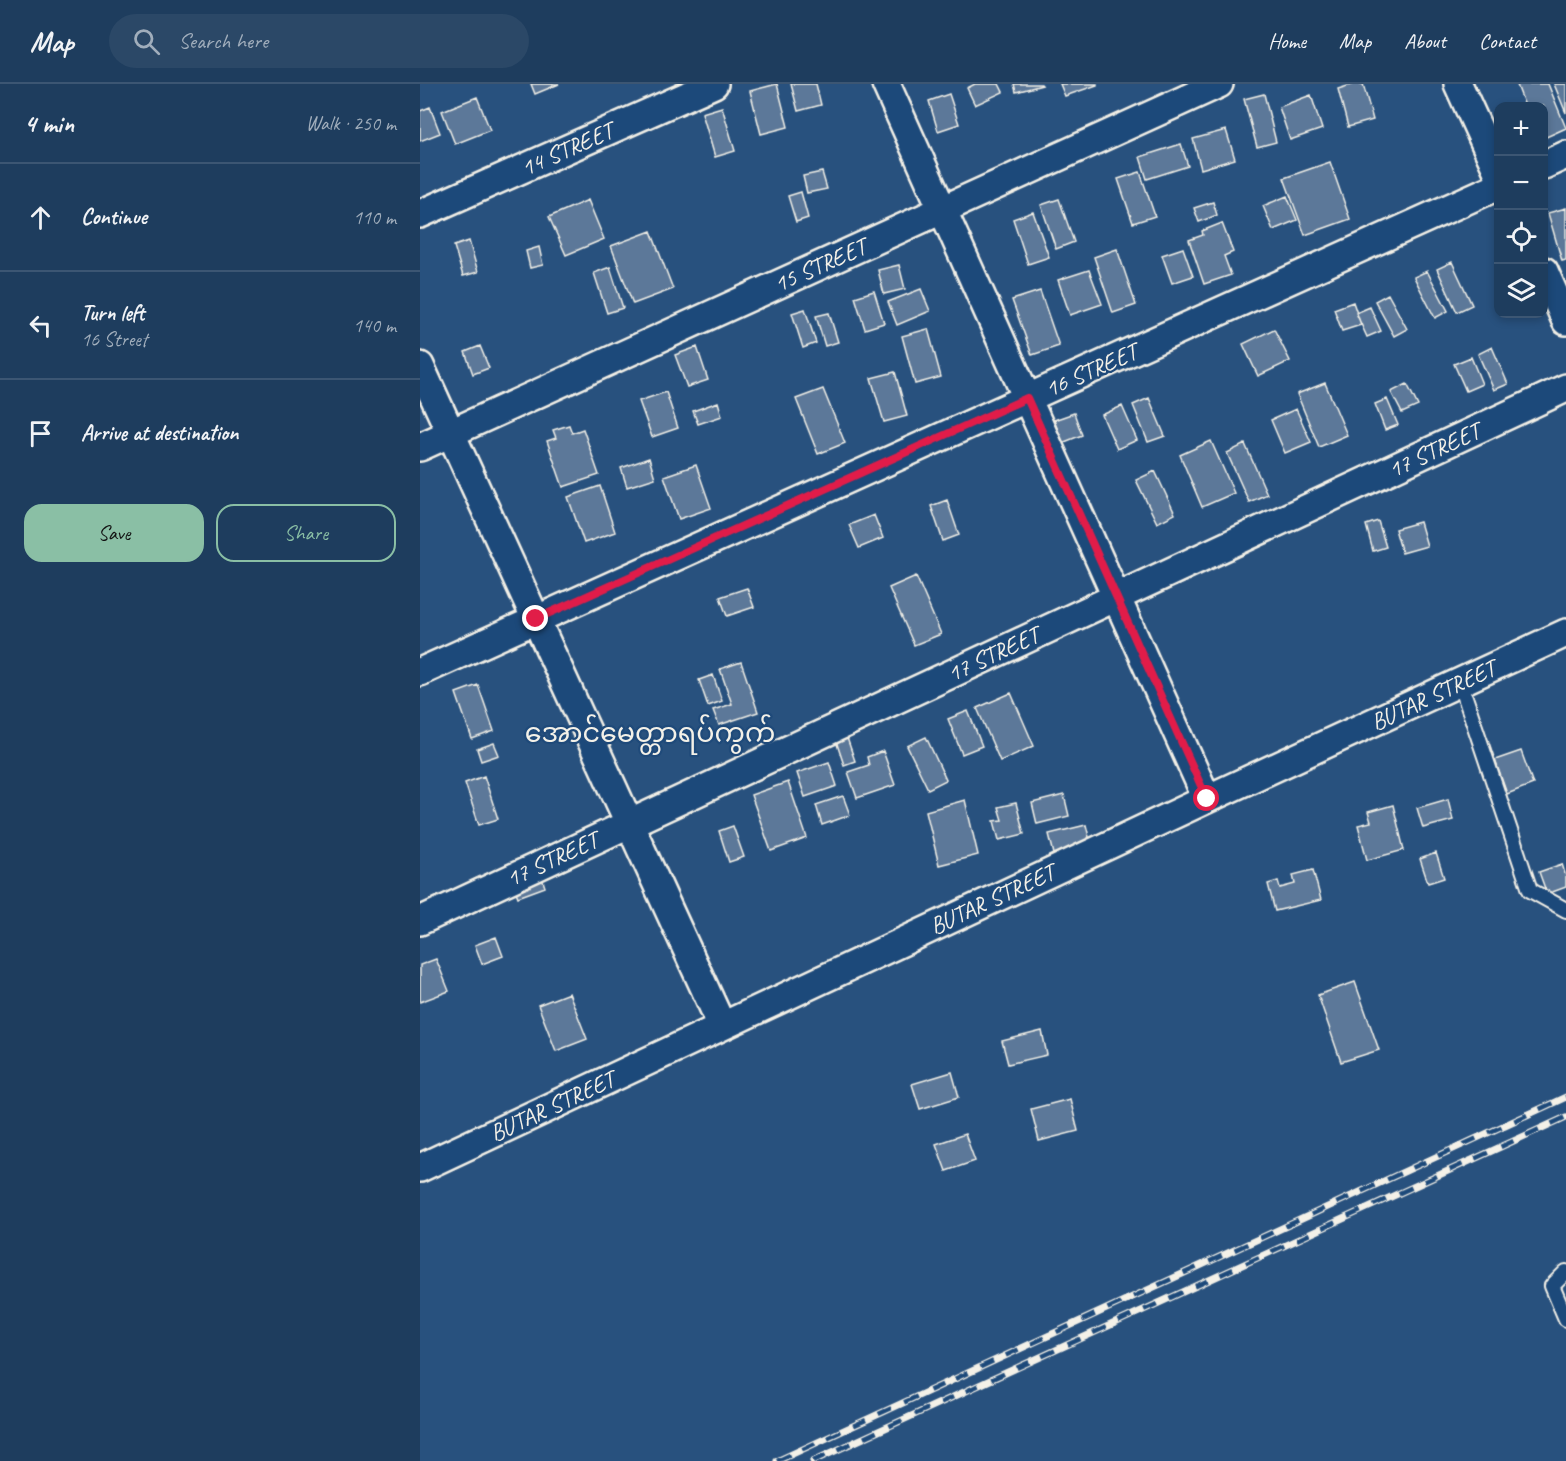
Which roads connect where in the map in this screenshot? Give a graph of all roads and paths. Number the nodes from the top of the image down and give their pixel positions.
1 (714, 84) edge
2 (886, 84) edge
3 (1219, 84) edge
4 (1458, 84) edge
5 (1566, 155) edge
6 (1494, 163) edge
7 (1548, 163) edge
8 (1494, 188) edge
9 (943, 210) junction
10 (420, 214) edge
11 (1548, 280) edge
12 (1566, 321) edge
13 (420, 366) edge
14 (1566, 388) edge
15 (1027, 398) junction
16 (451, 433) junction
17 (420, 447) edge
18 (1116, 597) junction
19 (536, 619) junction
20 (1566, 633) edge
21 (420, 672) edge
22 (1465, 697) dead end
23 (1207, 799) junction
24 (630, 824) junction
25 (1566, 910) edge
26 (420, 921) edge
27 (722, 1026) junction
28 (420, 1168) edge
29 (1566, 1272) edge
30 (1566, 1319) edge

1 - 10 street, 14 STREET
2 - 9 street
3 - 9 street, 15 STREET
4 - 6 street
5 - 7 street
8 - 15 street, 16 STREET
9 - 15 street
9 - 16 street, 15 STREET
11 - 12 street
13 - 16 street
14 - 18 street, 17 STREET
15 - 18 street
15 - 19 street, 16 STREET
16 - 17 street, 15 STREET
16 - 19 street
18 - 23 street
18 - 24 street, 17 STREET
19 - 21 street, 16 STREET
19 - 24 street
20 - 23 street, BUTAR STREET
22 - 25 lane
23 - 27 street, BUTAR STREET
24 - 26 street, 17 STREET
24 - 27 street
27 - 28 street, BUTAR STREET
29 - 30 lane

